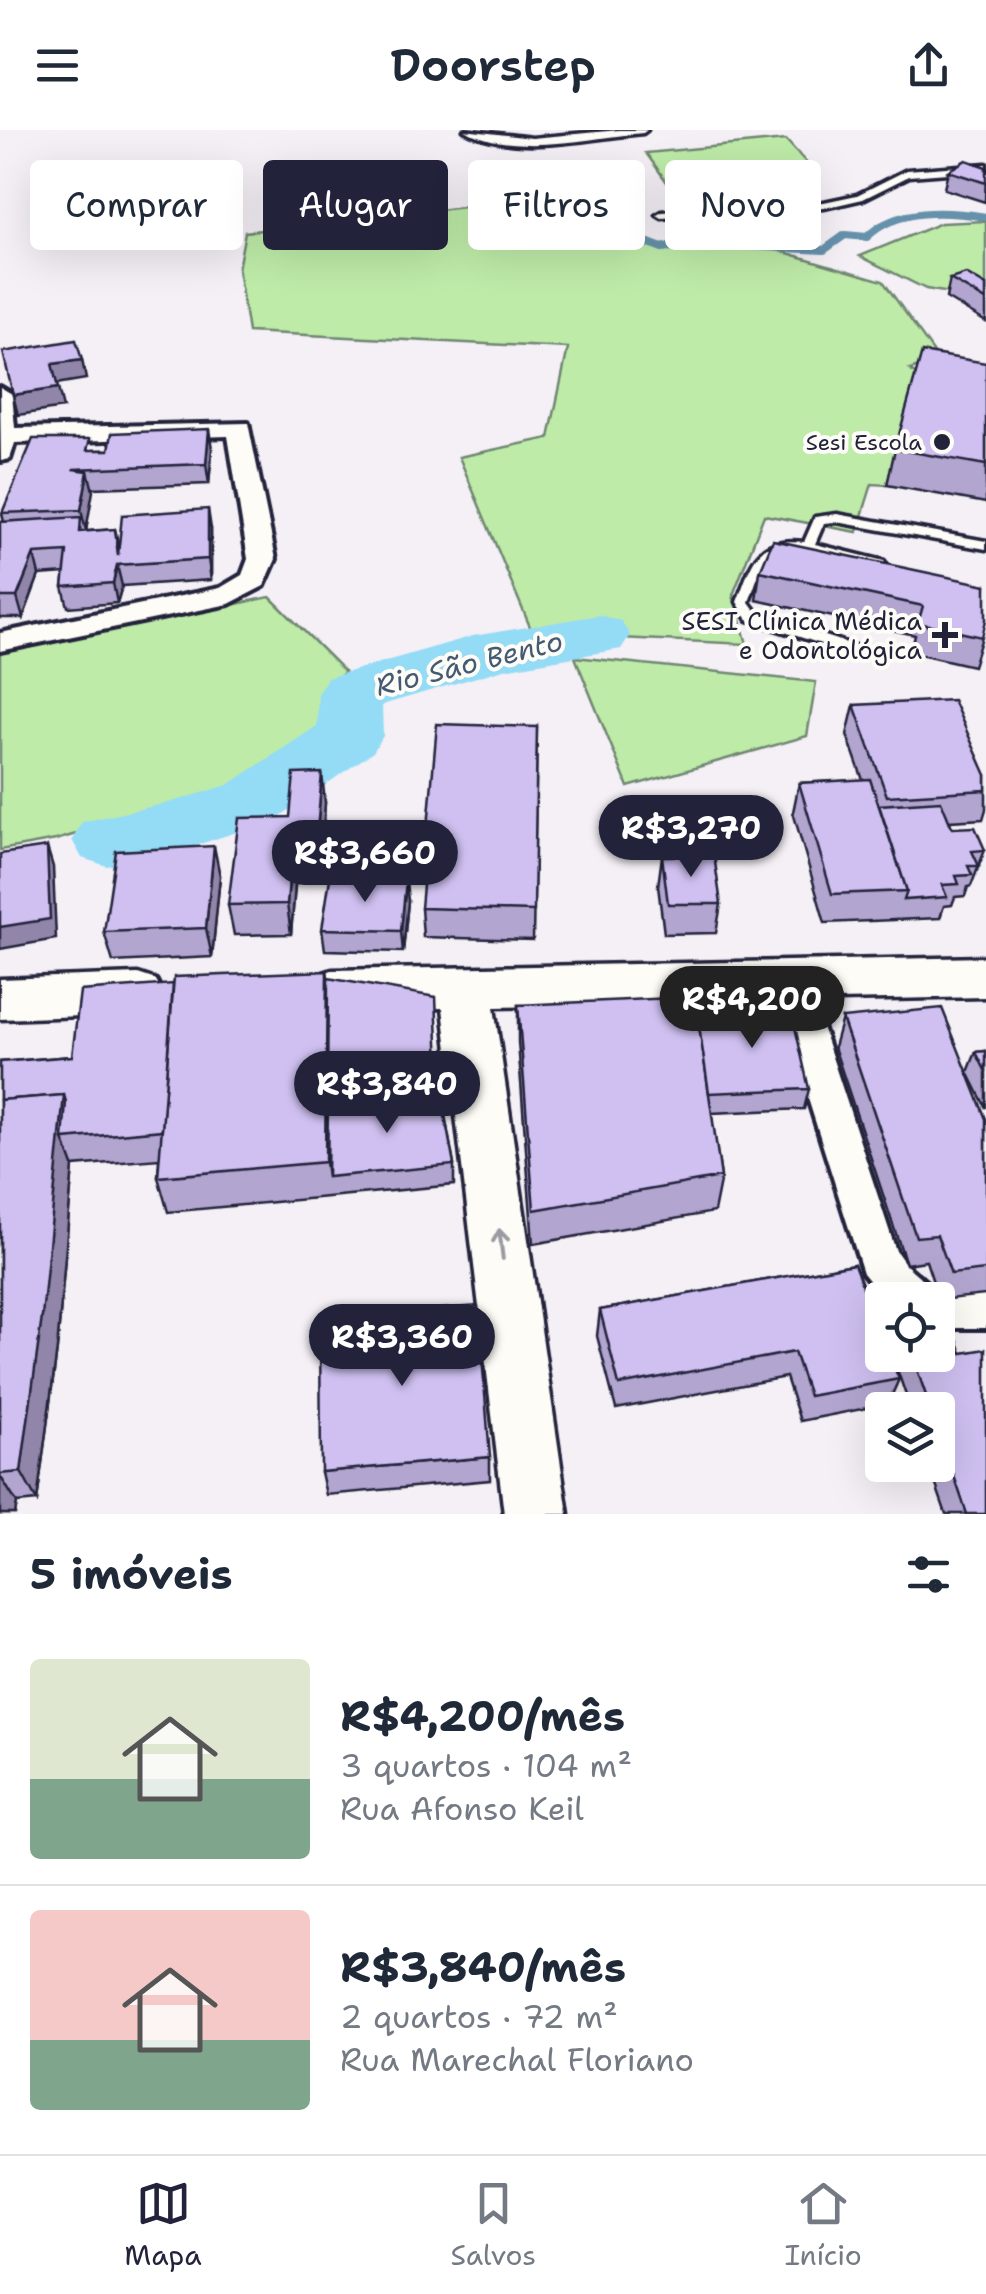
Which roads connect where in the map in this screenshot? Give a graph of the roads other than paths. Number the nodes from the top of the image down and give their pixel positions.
1 (468, 130) edge
2 (644, 130) edge
3 (986, 167) edge
4 (662, 215) dead end
5 (0, 394) edge
6 (2, 446) edge
7 (808, 546) junction
8 (986, 546) edge
9 (897, 568) edge
10 (0, 642) edge
11 (863, 653) dead end
12 (986, 977) edge
13 (788, 981) junction
14 (466, 988) junction
15 (288, 991) edge
16 (189, 993) edge
17 (0, 999) edge
18 (895, 1282) edge
19 (955, 1308) edge
20 (986, 1308) edge
21 (536, 1514) edge

1 - 2 lane
3 - 4 lane
5 - 6 street
6 - 10 street
7 - 8 lane
7 - 9 lane
7 - 11 lane
12 - 13 main road
13 - 14 main road
13 - 18 street
14 - 15 main road
21 -> 14 main road
16 - 17 main road
19 - 20 street

